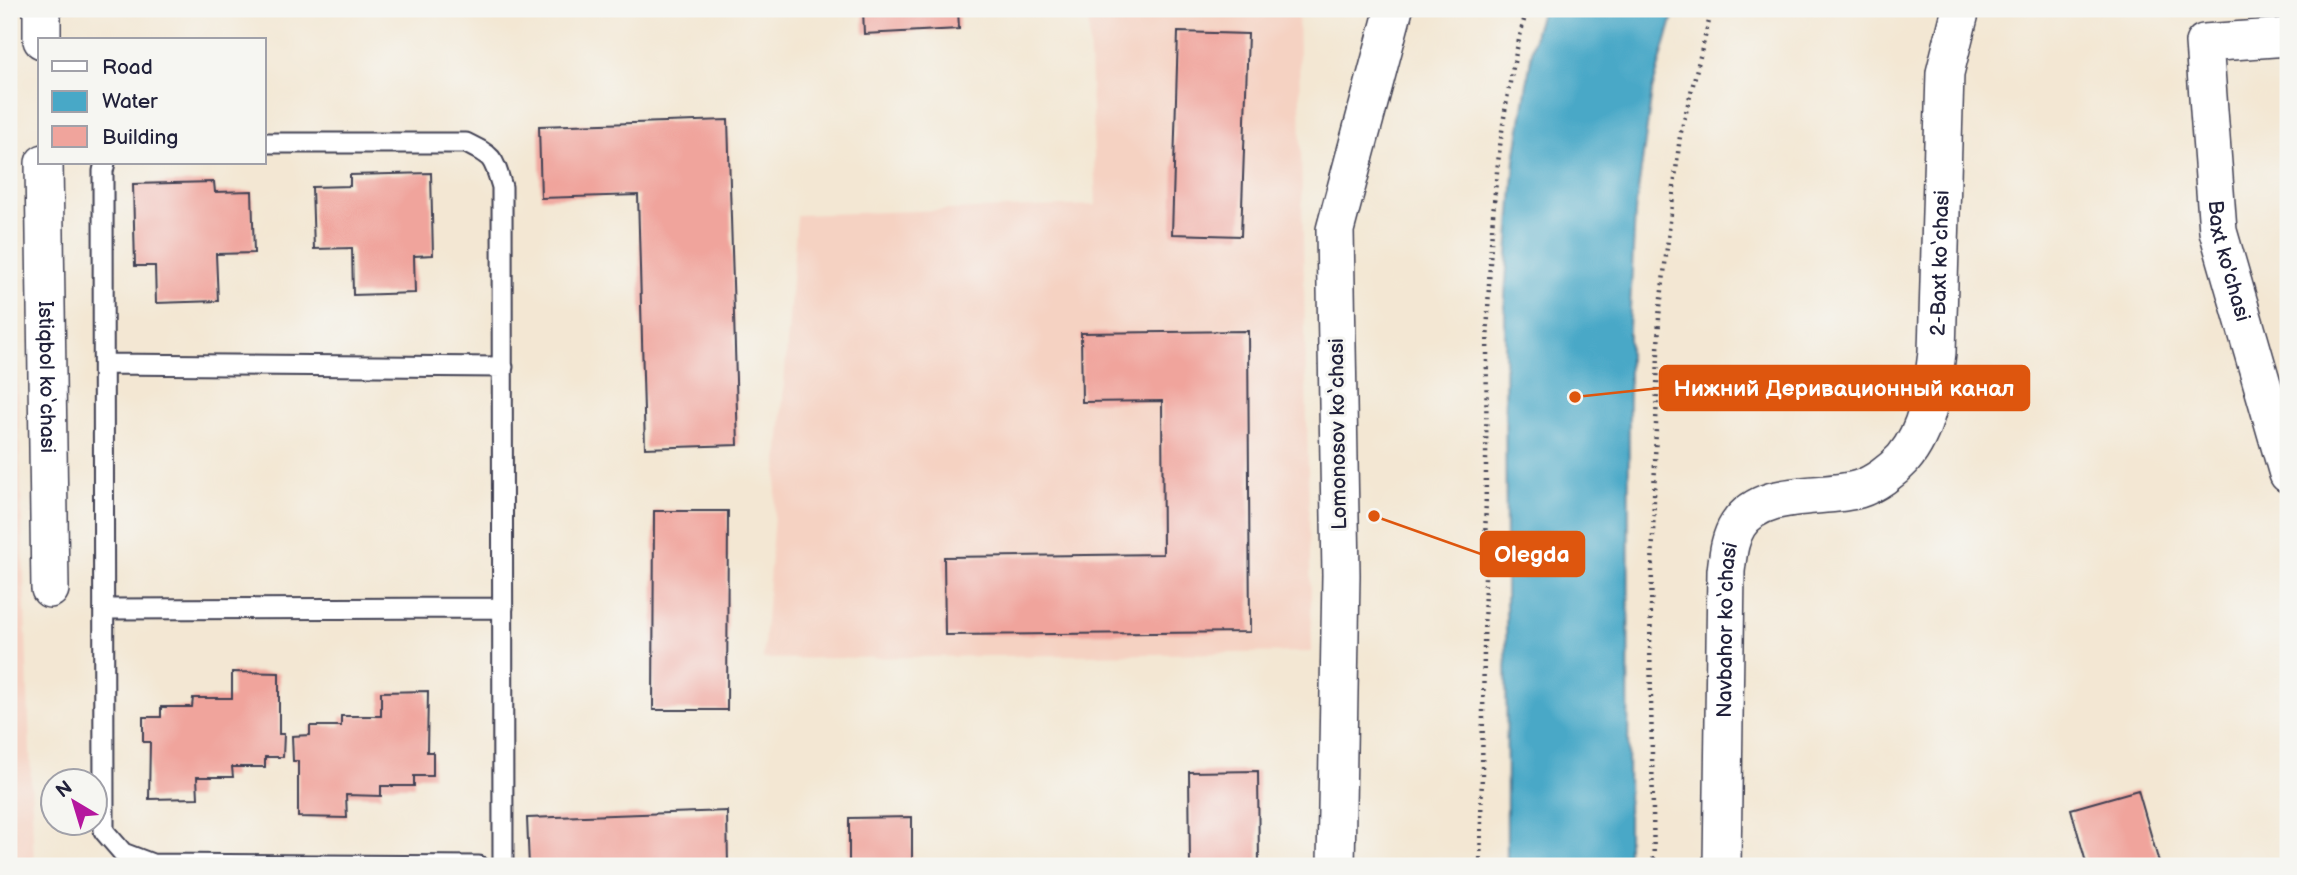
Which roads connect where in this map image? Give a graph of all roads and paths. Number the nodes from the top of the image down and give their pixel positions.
1 (42, 9) edge
2 (1394, 9) edge
3 (1527, 9) edge
4 (1712, 9) edge
5 (1961, 9) edge
6 (2288, 37) edge
7 (42, 38) edge
8 (266, 143) edge
9 (44, 164) edge
10 (105, 164) edge
11 (104, 365) junction
12 (503, 367) junction
13 (2288, 474) edge
14 (1860, 489) joint
15 (50, 589) dead end
16 (104, 608) junction
17 (503, 608) junction
18 (479, 866) edge
19 (503, 866) edge
20 (1336, 866) edge
21 (1480, 866) edge
22 (1654, 866) edge
23 (1722, 866) edge

1 - 7 street
2 - 20 street, Lomonosov ko‘chasi
3 - 21 path
4 - 22 path
5 - 14 street, 2-Baxt ko‘chasi
6 - 13 street, Baxt ko'chasi
8 - 12 lane
9 - 15 street, Istiqbol ko‘chasi
10 - 11 lane
11 - 12 lane
11 - 16 lane
12 - 17 lane
14 - 23 street, Navbahor ko‘chasi
16 - 17 lane
16 - 18 lane
17 - 19 lane

